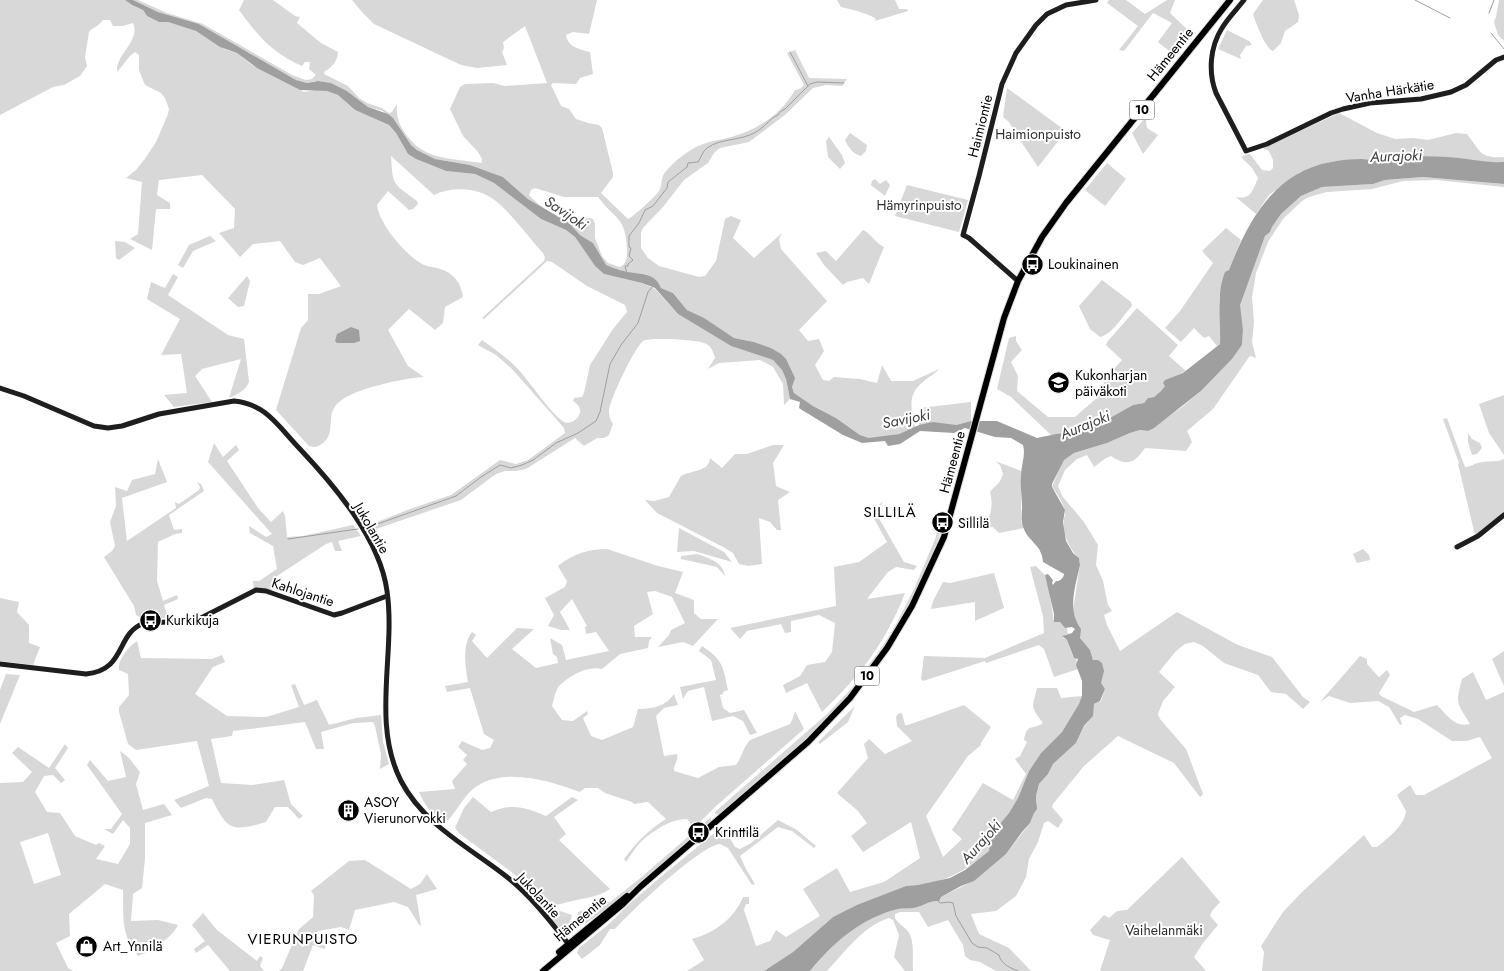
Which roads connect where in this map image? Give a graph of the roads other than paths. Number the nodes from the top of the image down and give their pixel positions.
1 (1096, 0) edge
2 (1230, 0) edge
3 (1244, 0) edge
4 (1504, 57) edge
5 (1018, 281) junction
6 (0, 388) edge
7 (1504, 516) edge
8 (1457, 547) dead end
9 (387, 596) junction
10 (0, 664) edge
11 (570, 946) junction
12 (537, 971) edge
13 (543, 971) edge

1 - 5 street, Haimiontie
2 - 5 highway, Hämeentie / 10
3 - 4 street, Vanha Härkätie
5 - 11 highway, Hämeentie / 10
6 - 9 street, Jukolantie
7 - 8 street
9 - 10 street, Kahlojantie
9 - 11 street, Jukolantie
11 - 12 highway, Hämeentie / 10
11 - 13 highway, Hämeentie / 10

